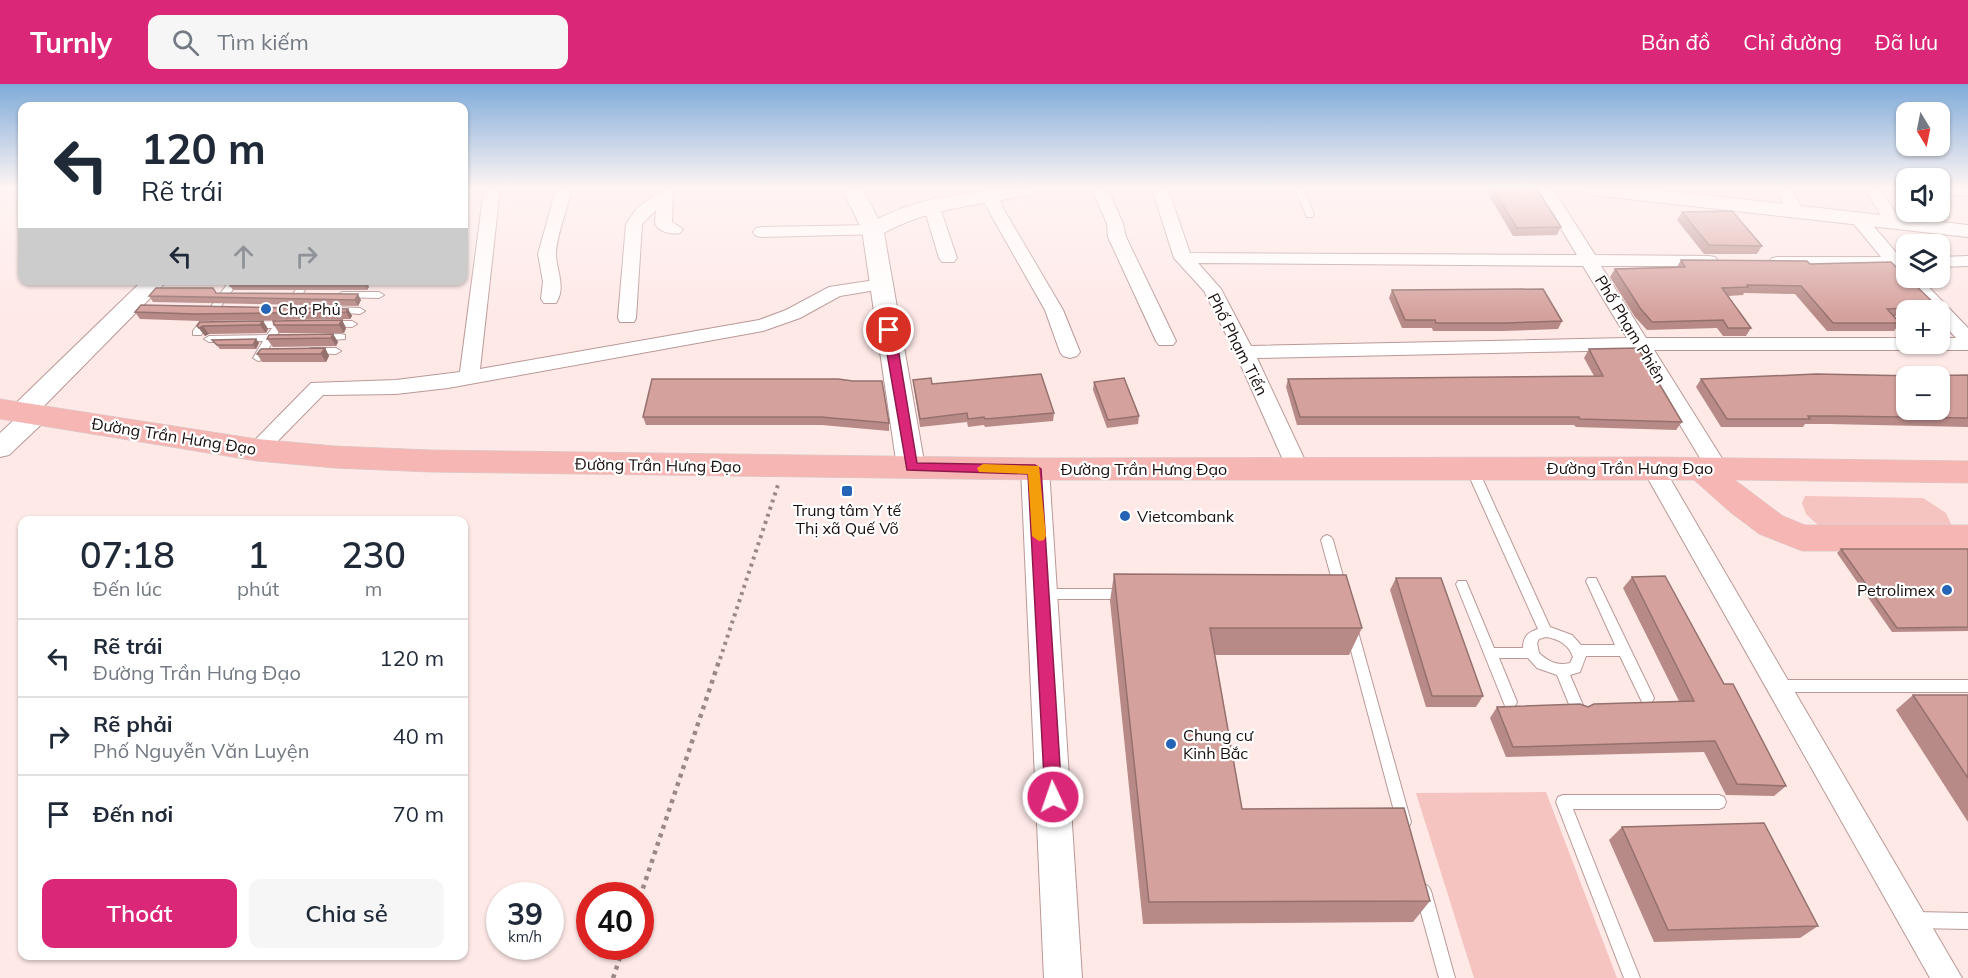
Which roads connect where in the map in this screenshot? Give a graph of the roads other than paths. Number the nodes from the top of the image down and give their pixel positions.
1 (873, 230) edge
2 (487, 231) edge
3 (553, 231) edge
4 (633, 231) edge
5 (833, 231) edge
6 (939, 231) edge
7 (1008, 231) edge
8 (1116, 231) edge
9 (1174, 231) edge
10 (1571, 231) edge
11 (1869, 231) edge
12 (762, 232) dead end
13 (948, 258) dead end
14 (1183, 258) junction
15 (1896, 260) edge
16 (1590, 261) junction
17 (1731, 261) edge
18 (1766, 261) edge
19 (1968, 261) edge
20 (1950, 262) edge
21 (1896, 269) edge
22 (882, 284) junction
23 (153, 285) edge
24 (303, 285) edge
25 (1921, 288) edge
26 (229, 292) edge
27 (291, 295) junction
28 (308, 295) edge
29 (332, 295) edge
30 (379, 295) dead end
31 (550, 299) dead end
32 (283, 310) junction
33 (300, 310) edge
34 (324, 310) edge
35 (360, 311) dead end
36 (627, 318) dead end
37 (279, 324) junction
38 (300, 324) edge
39 (321, 324) edge
40 (352, 324) dead end
41 (235, 325) edge
42 (204, 328) edge
43 (341, 337) edge
44 (270, 338) junction
45 (294, 338) edge
46 (306, 338) edge
47 (209, 339) edge
48 (1166, 341) dead end
49 (1968, 342) edge
50 (1640, 344) junction
51 (304, 351) edge
52 (336, 351) dead end
53 (1070, 352) dead end
54 (1245, 352) junction
55 (264, 354) edge
56 (469, 377) junction
57 (20, 412) edge
58 (0, 448) edge
59 (257, 450) junction
60 (911, 467) junction
61 (1471, 467) junction
62 (1653, 468) junction
63 (1709, 468) junction
64 (1035, 469) junction
65 (1298, 469) junction
66 (1968, 472) edge
67 (1968, 538) edge
68 (1327, 540) dead end
69 (1592, 581) dead end
70 (1462, 584) dead end
71 (1042, 594) junction
72 (1140, 594) edge
73 (1546, 632) junction
74 (1624, 650) junction
75 (1578, 651) junction
76 (1531, 652) junction
77 (1489, 653) junction
78 (1562, 671) junction
79 (1779, 686) junction
80 (1968, 686) edge
81 (1647, 698) dead end
82 (1510, 702) dead end
83 (1578, 710) edge
84 (1719, 802) dead end
85 (1407, 831) edge
86 (1419, 877) edge
87 (1914, 920) junction
88 (1968, 921) edge
89 (1063, 978) edge
90 (1447, 978) edge
91 (1632, 978) edge
92 (1947, 978) edge

1 - 22 street
2 - 56 street
3 - 31 street
4 - 36 street
5 - 12 street
6 - 13 street
7 - 53 street
8 - 48 street
9 - 14 street, Phố Phạm Tiến
10 - 16 street, Phố Phạm Phiên
11 - 15 street
14 - 16 street
14 - 54 street, Phố Phạm Tiến
16 - 17 street
16 - 50 street, Phố Phạm Phiên
18 - 21 street
19 - 20 street
22 - 56 street
22 - 60 street
23 - 57 street
24 - 27 lane
25 - 49 street
26 - 42 lane
27 - 28 lane
27 - 32 lane
29 - 30 lane
32 - 33 lane
32 - 37 lane
34 - 35 lane
37 - 38 lane
37 - 41 lane
37 - 44 lane
39 - 40 lane
43 - 46 lane
44 - 45 lane
44 - 47 lane
44 - 55 lane
49 - 50 street
50 - 54 street
50 - 63 street, Phố Phạm Phiên
51 - 52 lane
54 - 65 street, Phố Phạm Tiến
56 - 59 street
57 - 58 street
57 - 59 highway, Đường Trần Hưng Đạo
59 - 60 highway, Đường Trần Hưng Đạo
60 - 64 highway, Đường Trần Hưng Đạo
61 - 62 highway, Đường Trần Hưng Đạo
61 - 65 highway, Đường Trần Hưng Đạo
61 - 73 lane
62 - 63 highway, Đường Trần Hưng Đạo
62 - 79 street
63 - 66 highway, Đường Trần Hưng Đạo
63 - 67 highway
64 - 65 highway, Đường Trần Hưng Đạo
64 - 71 street
68 - 85 lane
69 - 74 lane
70 - 77 lane
71 - 72 lane
71 - 89 street
73 - 75 lane
73 - 76 lane
74 - 75 lane
74 - 81 lane
75 - 78 lane
76 - 77 lane
76 - 78 lane
77 - 82 lane
78 - 83 lane
79 - 80 lane
79 - 87 street
84 - 91 lane
86 - 90 lane
87 - 88 lane
87 - 92 street

